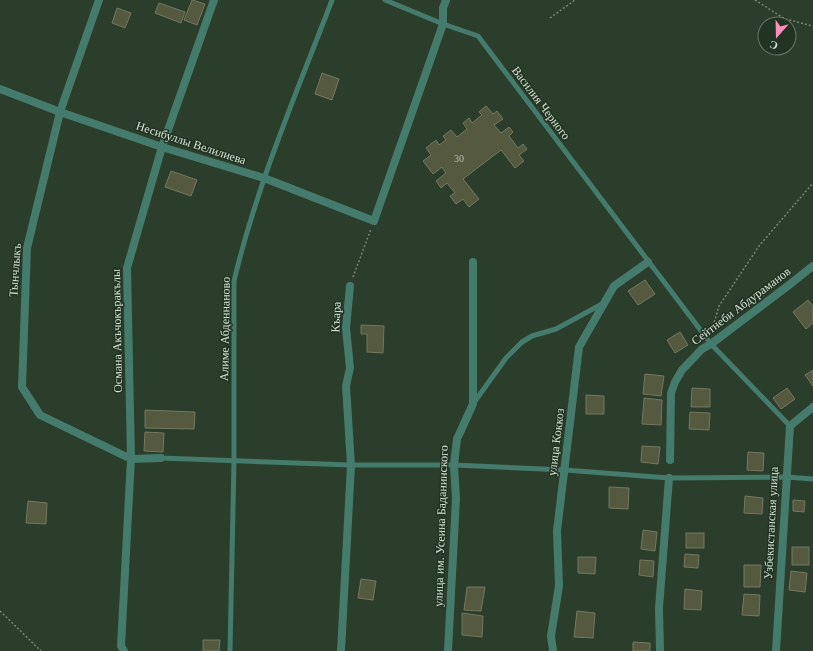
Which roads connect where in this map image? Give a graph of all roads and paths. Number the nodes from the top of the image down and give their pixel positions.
1 (99, 0) edge
2 (214, 0) edge
3 (332, 0) edge
4 (385, 0) edge
5 (446, 0) edge
6 (575, 0) edge
7 (755, 0) edge
8 (550, 18) dead end
9 (443, 24) junction
10 (813, 26) edge
11 (0, 89) edge
12 (60, 112) junction
13 (162, 147) junction
14 (264, 178) junction
15 (813, 183) edge
16 (374, 221) junction
17 (474, 262) dead end
18 (648, 262) junction
19 (813, 266) edge
20 (350, 286) joint
21 (605, 303) junction
22 (722, 335) junction
23 (711, 344) junction
24 (473, 404) junction
25 (813, 408) edge
26 (790, 426) junction
27 (131, 458) junction
28 (161, 458) joint
29 (670, 460) dead end
30 (234, 461) junction
31 (351, 465) junction
32 (454, 465) junction
33 (565, 470) junction
34 (786, 477) junction
35 (669, 478) junction
36 (813, 479) edge
37 (0, 610) edge
38 (41, 651) edge
39 (124, 651) edge
40 (230, 651) edge
41 (341, 651) edge
42 (448, 651) edge
43 (553, 651) edge
44 (660, 651) edge
45 (776, 651) edge

1 - 12 street, Тынчлыкъ
2 - 13 street, Османа Акъчокъракълы
3 - 14 lane, Алиме Абденнаново
4 - 9 lane, Василия Черного
5 - 9 street
6 - 8 path
7 - 10 path
9 - 16 street
9 - 18 lane, Василия Черного
11 - 12 street, Несибуллы Велилиева
12 - 13 street, Несибуллы Велилиева
12 - 27 street, Тынчлыкъ
13 - 14 street, Несибуллы Велилиева
13 - 27 street, Османа Акъчокъракълы
14 - 16 street, Несибуллы Велилиева
14 - 30 lane, Алиме Абденнаново
15 - 22 path
16 - 20 path, Къара
17 - 24 street, улица им. Усеина Баданинского
18 - 21 street, улица Коккоз
18 - 23 lane, Василия Черного
19 - 22 street, Сейтнеби Абдураманов
20 - 31 street, Къара
21 - 24 lane
21 - 33 street, улица Коккоз
22 - 23 street, Сейтнеби Абдураманов
23 - 26 lane, Василия Черного
23 - 29 street, Сейтнеби Абдураманов
24 - 32 street, улица им. Усеина Баданинского
25 - 26 street
26 - 34 street, Узбекистанская улица
27 - 28 street, Тынчлыкъ
27 - 39 street, Османа Акъчокъракълы
28 - 30 lane
30 - 31 lane
30 - 40 lane, Алиме Абденнаново
31 - 32 lane
31 - 41 street, Къара
32 - 33 lane
32 - 42 street, улица им. Усеина Баданинского
33 - 35 lane
33 - 43 street, улица Коккоз
34 - 35 lane
34 - 36 lane
34 - 45 street, Узбекистанская улица
35 - 44 street
37 - 38 path

